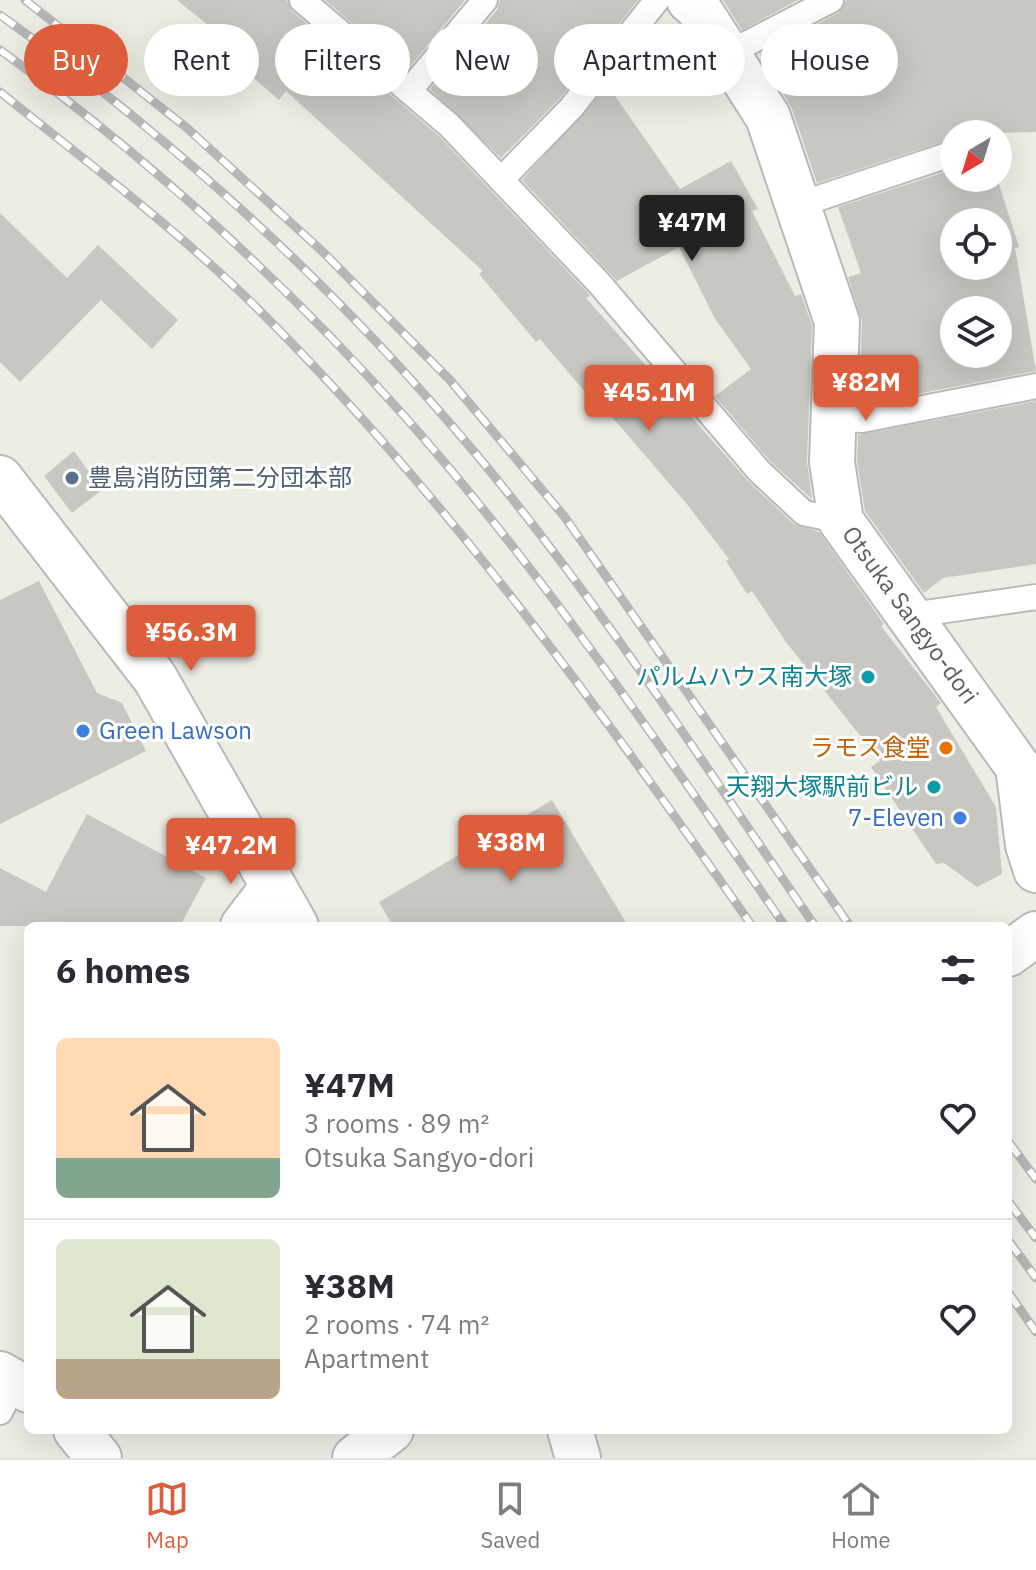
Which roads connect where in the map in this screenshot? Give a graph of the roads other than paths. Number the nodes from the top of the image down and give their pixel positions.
1 (302, 0) edge
2 (485, 0) edge
3 (657, 0) edge
4 (689, 0) edge
5 (831, 0) edge
6 (330, 24) edge
7 (709, 24) edge
8 (745, 45) edge
9 (745, 79) edge
10 (410, 90) edge
11 (410, 92) edge
12 (940, 158) edge
13 (501, 180) junction
14 (795, 206) junction
15 (1036, 386) edge
16 (832, 418) junction
17 (0, 478) edge
18 (841, 521) junction
19 (1036, 597) edge
20 (912, 615) junction
21 (1036, 870) edge
22 (273, 887) junction
23 (246, 922) edge
24 (294, 922) edge
25 (1036, 934) edge
26 (1012, 951) edge
27 (79, 1434) edge
28 (386, 1434) edge
29 (571, 1434) edge
30 (99, 1458) edge
31 (355, 1458) edge
32 (578, 1458) edge

1 - 6 lane
2 - 10 lane
3 - 13 lane
4 - 7 street, Otsuka Sangyo-dori
5 - 8 lane
9 - 14 street, Otsuka Sangyo-dori
11 - 13 lane
12 - 14 lane
13 - 18 lane
14 - 16 street, Otsuka Sangyo-dori
15 - 16 lane
16 - 18 street, Otsuka Sangyo-dori
17 - 22 street
18 - 20 street, Otsuka Sangyo-dori
19 - 20 lane
20 - 21 street, Otsuka Sangyo-dori
22 - 23 street
22 - 24 street
25 - 26 street
27 - 30 street
28 - 31 street
29 - 32 street

